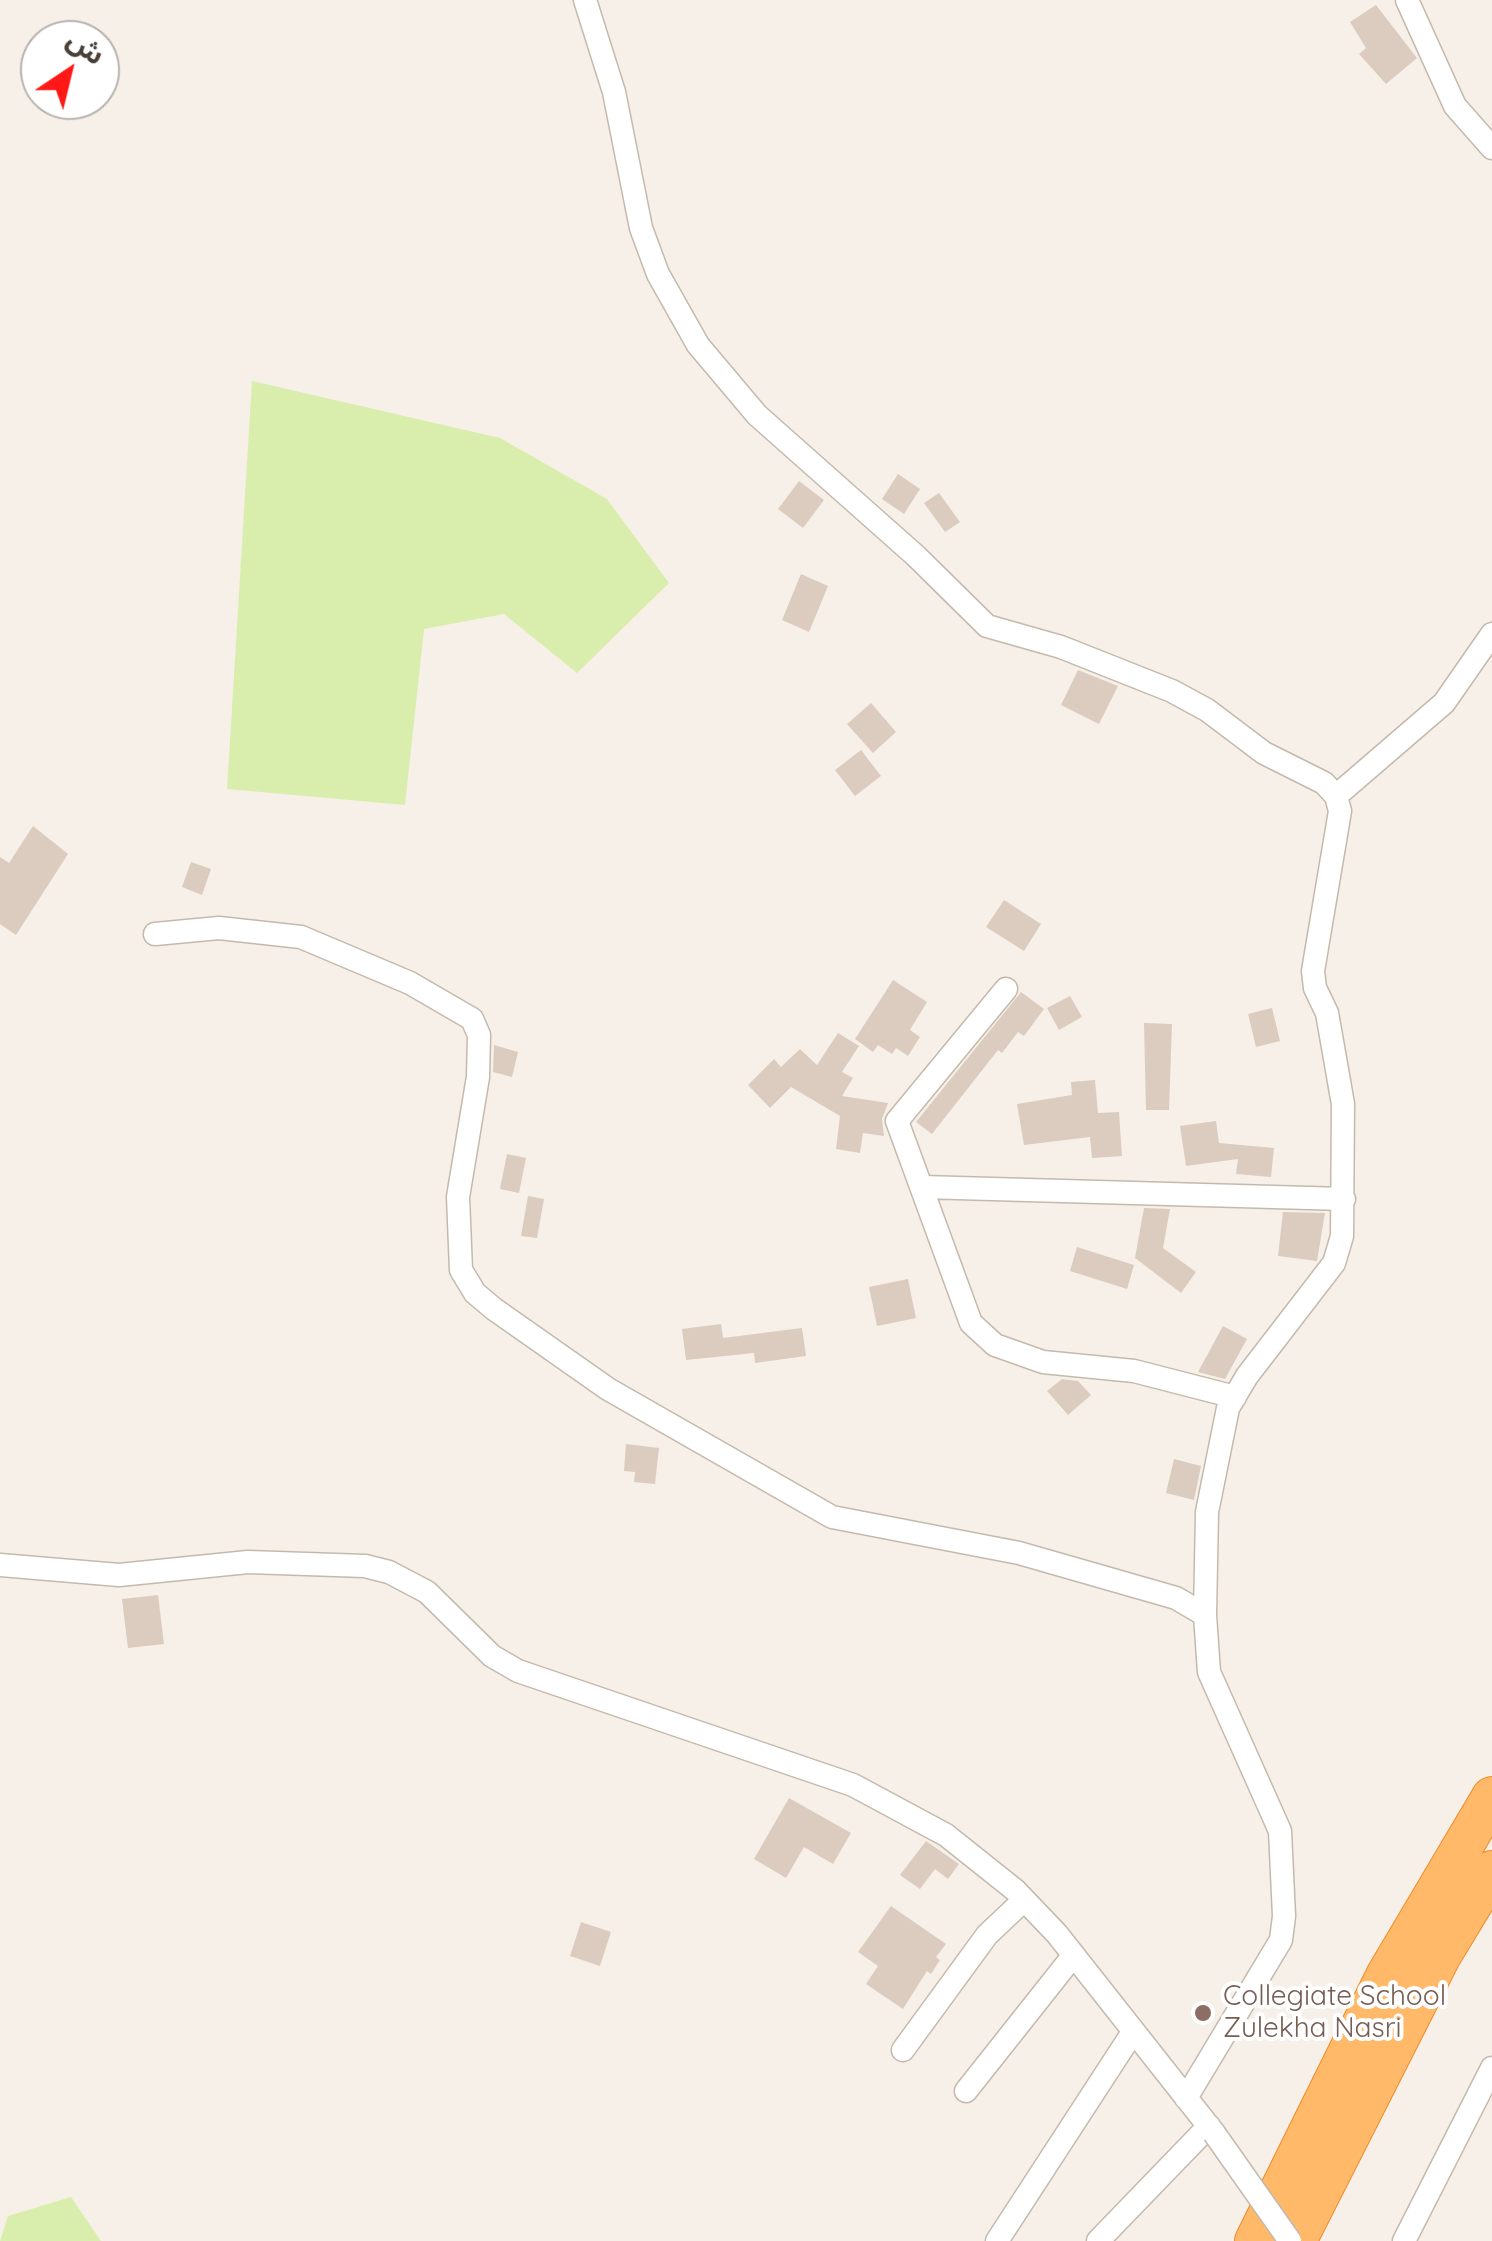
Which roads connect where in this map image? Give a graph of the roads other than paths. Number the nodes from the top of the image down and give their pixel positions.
1 (585, 0) edge
2 (1406, 0) edge
3 (1492, 148) edge
4 (1492, 634) edge
5 (1336, 796) junction
6 (155, 934) dead end
7 (1006, 989) dead end
8 (922, 1187) junction
9 (1344, 1198) junction
10 (1235, 1396) junction
11 (0, 1565) edge
12 (1204, 1615) junction
13 (1492, 1798) edge
14 (1492, 1871) edge
15 (1024, 1900) junction
16 (1073, 1956) junction
17 (1133, 2032) junction
18 (903, 2050) dead end
19 (1492, 2068) edge
20 (966, 2092) dead end
21 (1186, 2098) junction
22 (1211, 2130) junction
23 (997, 2241) edge
24 (1098, 2241) edge
25 (1255, 2241) edge
26 (1293, 2241) edge
27 (1404, 2241) edge

1 - 5 street
2 - 3 street
4 - 5 street
5 - 9 street
6 - 12 street
7 - 8 street
8 - 9 street
8 - 10 street
9 - 10 street
10 - 12 street
11 - 15 street
12 - 21 street
13 - 25 highway
14 - 26 highway
15 - 16 street
15 - 18 street
16 - 17 street
16 - 20 street
17 - 21 street
17 - 23 street
19 - 27 street
21 - 22 street
22 - 24 street
22 - 26 street, bridge

